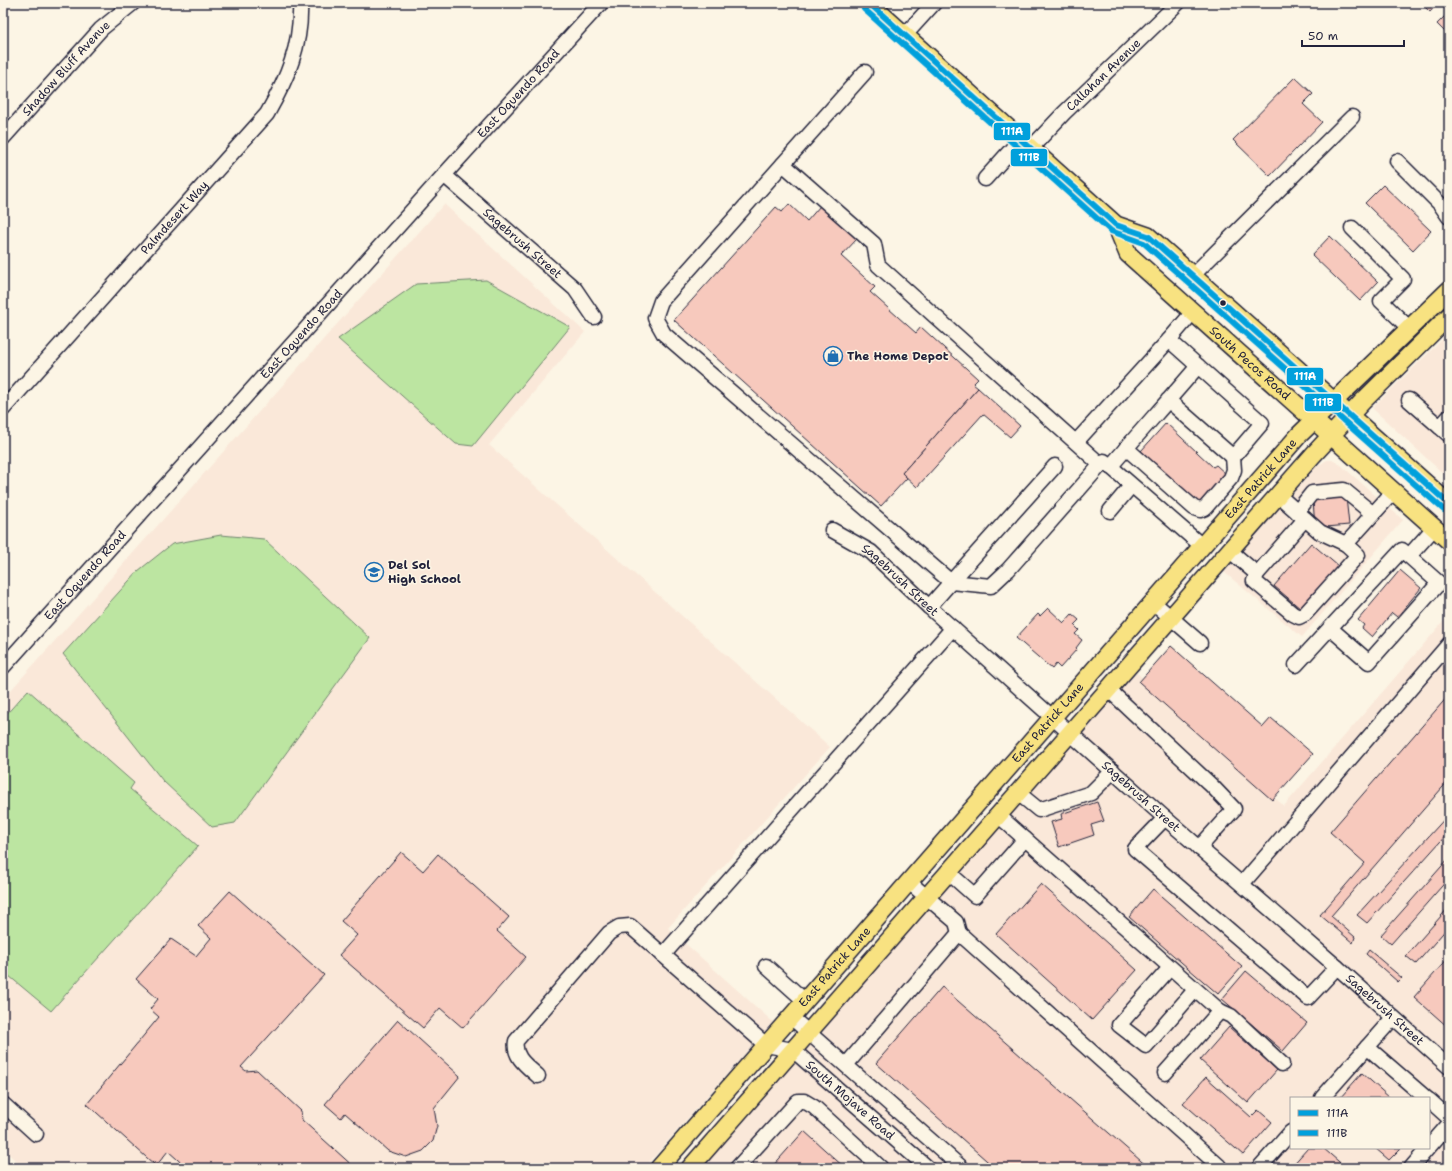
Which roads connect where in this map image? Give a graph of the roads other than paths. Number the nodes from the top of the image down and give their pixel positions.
1 (133, 3) edge
2 (300, 3) edge
3 (600, 3) edge
4 (869, 3) edge
5 (934, 3) edge
6 (1178, 3) edge
7 (905, 35) junction
8 (865, 72) dead end
9 (1352, 117) dead end
10 (3, 138) edge
11 (1026, 144) junction
12 (1397, 161) dead end
13 (783, 164) junction
14 (444, 175) junction
15 (985, 179) dead end
16 (1449, 217) edge
17 (1116, 225) junction
18 (1352, 228) dead end
19 (1192, 276) junction
20 (1449, 290) edge
21 (1193, 312) junction
22 (1449, 316) edge
23 (594, 317) dead end
24 (1410, 329) junction
25 (1169, 340) junction
26 (1198, 366) junction
27 (1168, 400) junction
28 (1409, 400) dead end
29 (1334, 401) junction
30 (3, 409) edge
31 (1349, 415) junction
32 (1314, 420) junction
33 (1446, 427) edge
34 (1330, 435) junction
35 (1076, 442) junction
36 (1126, 448) junction
37 (1233, 457) junction
38 (1055, 466) dead end
39 (1105, 466) junction
40 (1132, 486) junction
41 (1393, 492) junction
42 (1278, 495) junction
43 (1449, 504) edge
44 (1110, 511) dead end
45 (1373, 514) junction
46 (1301, 515) junction
47 (1434, 528) junction
48 (832, 530) dead end
49 (1449, 541) edge
50 (1346, 544) junction
51 (1202, 546) junction
52 (1229, 550) junction
53 (1409, 556) junction
54 (1257, 574) junction
55 (951, 582) junction
56 (1153, 602) junction
57 (929, 607) junction
58 (1170, 618) junction
59 (953, 628) junction
60 (1330, 628) junction
61 (1200, 643) dead end
62 (1449, 644) edge
63 (1296, 665) dead end
64 (3, 667) edge
65 (1108, 688) junction
66 (1053, 717) junction
67 (1070, 732) junction
68 (1113, 771) junction
69 (1017, 792) junction
70 (998, 815) junction
71 (1165, 818) junction
72 (1025, 839) junction
73 (1199, 848) junction
74 (948, 872) junction
75 (909, 882) junction
76 (1242, 884) junction
77 (926, 897) junction
78 (959, 934) junction
79 (663, 955) junction
80 (766, 966) dead end
81 (1337, 967) junction
82 (1170, 968) junction
83 (1195, 990) junction
84 (805, 1001) junction
85 (1220, 1011) junction
86 (792, 1017) junction
87 (1393, 1018) junction
88 (809, 1032) junction
89 (766, 1045) junction
90 (1367, 1047) junction
91 (793, 1050) junction
92 (1282, 1064) dead end
93 (846, 1065) junction
94 (1449, 1067) edge
95 (1165, 1073) dead end
96 (538, 1076) dead end
97 (1323, 1097) edge
98 (1425, 1097) edge
99 (1430, 1101) edge
100 (3, 1104) edge
101 (1449, 1118) edge
102 (1449, 1124) edge
103 (1290, 1133) edge
104 (36, 1134) dead end
105 (1430, 1145) edge
106 (1426, 1149) edge
107 (920, 1165) edge
108 (694, 1167) edge
109 (659, 1168) edge
110 (737, 1168) edge
111 (881, 1168) edge
112 (962, 1168) edge
113 (1217, 1168) edge
114 (1259, 1168) edge
115 (1411, 1168) edge

1 - 10 street, Shadow Bluff Avenue
2 - 30 street, Palmdesert Way
3 - 14 street, East Oquendo Road
4 - 7 main road, South Pecos Road
5 - 7 street
6 - 11 street, Callahan Avenue
7 - 11 main road, South Pecos Road
8 - 13 street
9 - 19 street
11 - 15 street, Callahan Avenue
11 - 17 main road, South Pecos Road
12 - 16 street
13 - 35 street
13 - 55 street
14 - 23 street, Sagebrush Street
14 - 64 street, East Oquendo Road
17 - 19 main road, South Pecos Road
17 - 21 main road, South Pecos Road
18 - 24 street
19 - 29 main road, South Pecos Road
20 - 24 main road, East Patrick Lane
21 - 25 street
21 - 32 main road, South Pecos Road
22 - 31 main road, East Patrick Lane
24 - 29 main road, East Patrick Lane
25 - 26 street
25 - 35 street
26 - 27 street
26 - 37 street
27 - 36 street
27 - 37 street
28 - 33 street
29 - 31 main road, South Pecos Road
29 - 32 main road, East Patrick Lane
31 - 34 main road, East Patrick Lane
31 - 43 main road, South Pecos Road
32 - 34 main road, South Pecos Road
32 - 51 main road, East Patrick Lane
34 - 41 main road, South Pecos Road
34 - 42 main road, East Patrick Lane
35 - 39 street
36 - 37 street
36 - 39 street
38 - 55 street
39 - 40 street
39 - 55 street
40 - 44 street
40 - 51 street
41 - 45 street
41 - 47 main road, South Pecos Road
42 - 46 street
42 - 52 main road, East Patrick Lane
45 - 46 street
45 - 50 street
46 - 50 street
46 - 54 street
47 - 49 main road, South Pecos Road
47 - 53 street
48 - 57 street, Sagebrush Street
50 - 54 street
51 - 56 main road, East Patrick Lane
52 - 54 street
52 - 58 main road, East Patrick Lane
53 - 60 street
53 - 60 street
55 - 57 street
56 - 58 street
56 - 66 main road, East Patrick Lane
57 - 59 street, Sagebrush Street
58 - 61 street
58 - 65 main road, East Patrick Lane
59 - 66 street, Sagebrush Street
59 - 79 street
60 - 63 street
62 - 76 street
65 - 67 main road, East Patrick Lane
65 - 73 street
66 - 67 street, Sagebrush Street
66 - 75 main road, East Patrick Lane
67 - 68 street, Sagebrush Street
67 - 69 main road, East Patrick Lane
68 - 69 street
68 - 71 street, Sagebrush Street
69 - 70 main road, East Patrick Lane
70 - 72 street
70 - 74 main road, East Patrick Lane
71 - 73 street, Sagebrush Street
71 - 81 street
72 - 74 street
72 - 82 street
73 - 76 street, Sagebrush Street
74 - 77 main road, East Patrick Lane
75 - 77 street
75 - 84 main road, East Patrick Lane
76 - 81 street, Sagebrush Street
77 - 78 street
77 - 88 main road, East Patrick Lane
78 - 93 street
78 - 113 street
79 - 89 street
79 - 96 street
80 - 84 street
81 - 87 street, Sagebrush Street
82 - 83 street
82 - 83 street
83 - 85 street
84 - 86 main road, East Patrick Lane
85 - 92 street
85 - 95 street
86 - 88 street
86 - 89 main road, East Patrick Lane
87 - 90 street
87 - 94 street, Sagebrush Street
88 - 91 main road, East Patrick Lane
88 - 93 street
89 - 91 street
89 - 109 main road, East Patrick Lane
90 - 97 street
90 - 98 street
91 - 107 street, South Mojave Road
91 - 108 main road, East Patrick Lane
93 - 112 street
99 - 101 street
100 - 104 street
102 - 105 street
103 - 114 street
106 - 115 street
110 - 111 street

